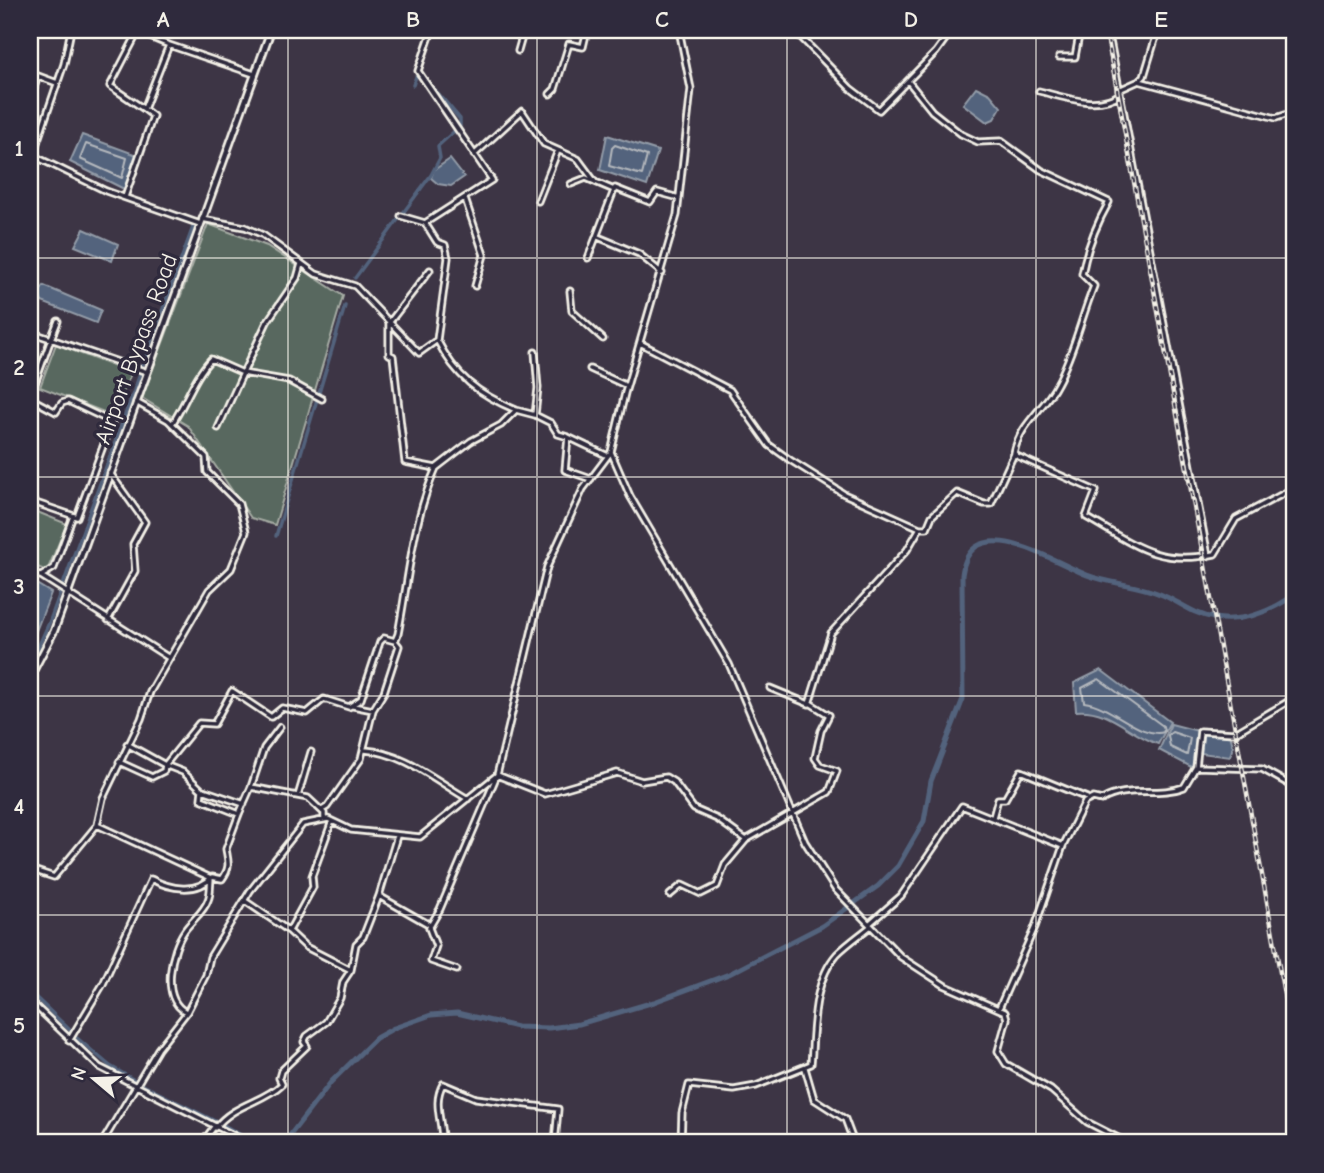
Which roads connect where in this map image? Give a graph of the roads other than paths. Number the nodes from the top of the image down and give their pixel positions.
1 (71, 30) edge
2 (271, 30) edge
3 (432, 30) edge
4 (524, 30) edge
5 (587, 30) edge
6 (679, 30) edge
7 (794, 30) edge
8 (951, 30) edge
9 (1080, 30) edge
10 (1108, 30) edge
11 (1158, 30) edge
12 (136, 31) edge
13 (169, 45) junction
14 (517, 51) dead end
15 (1059, 57) dead end
16 (30, 73) edge
17 (254, 74) junction
18 (38, 76) junction
19 (908, 81) junction
20 (1139, 81) junction
21 (57, 83) junction
22 (1039, 91) dead end
23 (1119, 92) junction
24 (550, 94) dead end
25 (30, 99) edge
26 (144, 109) junction
27 (1294, 112) edge
28 (557, 153) junction
29 (32, 155) junction
30 (474, 155) junction
31 (30, 163) edge
32 (595, 182) junction
33 (571, 184) dead end
34 (614, 190) junction
35 (125, 197) junction
36 (465, 198) junction
37 (679, 198) junction
38 (538, 201) dead end
39 (401, 216) dead end
40 (201, 221) junction
41 (425, 223) junction
42 (598, 237) junction
43 (588, 258) dead end
44 (302, 264) junction
45 (430, 270) dead end
46 (662, 273) junction
47 (475, 286) dead end
48 (570, 291) dead end
49 (58, 321) dead end
50 (389, 323) junction
51 (30, 332) edge
52 (51, 339) junction
53 (603, 339) dead end
54 (437, 340) junction
55 (640, 344) junction
56 (535, 352) dead end
57 (590, 369) dead end
58 (147, 372) junction
59 (243, 373) junction
60 (627, 386) junction
61 (30, 398) edge
62 (321, 399) dead end
63 (136, 402) junction
64 (516, 410) junction
65 (536, 415) junction
66 (172, 424) junction
67 (218, 428) dead end
68 (568, 437) junction
69 (1014, 453) junction
70 (610, 454) junction
71 (436, 468) junction
72 (110, 473) junction
73 (590, 479) junction
74 (1294, 488) edge
75 (30, 502) edge
76 (73, 516) junction
77 (920, 527) junction
78 (1208, 555) junction
79 (30, 575) edge
80 (41, 576) junction
81 (67, 594) junction
82 (108, 620) junction
83 (396, 641) junction
84 (169, 659) junction
85 (30, 677) edge
86 (770, 688) dead end
87 (1294, 698) edge
88 (810, 703) junction
89 (351, 706) junction
90 (373, 710) junction
91 (280, 727) dead end
92 (127, 744) junction
93 (365, 750) junction
94 (311, 752) dead end
95 (119, 762) junction
96 (165, 765) junction
97 (1196, 767) junction
98 (497, 775) junction
99 (251, 787) junction
100 (1294, 787) edge
101 (202, 790) junction
102 (298, 796) junction
103 (468, 799) junction
104 (1088, 799) junction
105 (244, 804) junction
106 (322, 810) junction
107 (792, 811) junction
108 (239, 814) junction
109 (993, 817) junction
110 (324, 820) junction
111 (332, 821) junction
112 (97, 825) junction
113 (397, 836) junction
114 (746, 840) junction
115 (1063, 846) junction
116 (30, 869) edge
117 (211, 878) junction
118 (670, 895) dead end
119 (379, 896) junction
120 (244, 900) junction
121 (430, 925) junction
122 (870, 925) junction
123 (289, 931) junction
124 (351, 970) junction
125 (457, 970) dead end
126 (30, 1000) edge
127 (999, 1008) junction
128 (187, 1012) junction
129 (69, 1041) junction
130 (805, 1067) junction
131 (136, 1087) junction
132 (214, 1128) junction
133 (243, 1140) dead end
134 (102, 1143) edge
135 (202, 1143) edge
136 (442, 1143) edge
137 (555, 1143) edge
138 (681, 1143) edge
139 (854, 1143) edge
140 (1128, 1143) edge

1 - 21 street
2 - 17 street, Airport Bypass Road
3 - 30 street
4 - 14 street
5 - 24 street
6 - 37 street
7 - 19 street
8 - 19 street
9 - 15 street
10 - 23 street
11 - 20 street
12 - 13 street
12 - 26 street
13 - 17 street
13 - 26 street
16 - 18 street
17 - 40 street, Airport Bypass Road
18 - 21 street
18 - 25 street
19 - 69 street
20 - 23 street
20 - 27 street
21 - 29 street
22 - 23 street
23 - 78 street
26 - 35 street
28 - 30 street
28 - 32 street
28 - 38 street
29 - 31 street
29 - 35 street
30 - 36 street
32 - 33 street
32 - 34 street
34 - 37 street
34 - 42 street
35 - 40 street
36 - 41 street
36 - 47 street
37 - 46 street
39 - 41 street
40 - 44 street
40 - 58 street, Airport Bypass Road
41 - 54 street
42 - 43 street
42 - 46 street
44 - 50 street
44 - 59 street
45 - 50 street
46 - 55 street
48 - 53 street
49 - 52 street
50 - 54 street
50 - 71 street
51 - 52 street
52 - 58 street
52 - 61 street
54 - 64 street
55 - 60 street
55 - 77 street
56 - 65 street
57 - 60 street
58 - 63 street, Airport Bypass Road
59 - 62 street
59 - 66 street
59 - 67 street
60 - 70 street
61 - 76 street
63 - 66 street
63 - 72 street, Airport Bypass Road
64 - 65 street
64 - 71 street
65 - 68 street
66 - 84 street
68 - 70 street
68 - 73 street
69 - 77 street
69 - 78 street
70 - 73 street
70 - 107 street
71 - 83 street
72 - 81 street, Airport Bypass Road
72 - 82 street
73 - 98 street
74 - 78 street
75 - 76 street
76 - 80 street
77 - 88 street
79 - 80 street
80 - 81 street
81 - 82 street
81 - 85 street, Airport Bypass Road
82 - 84 street
83 - 89 street
83 - 90 street
84 - 92 street
86 - 88 street
87 - 97 street
88 - 107 street
89 - 90 street
89 - 96 street
90 - 93 street
91 - 99 street
92 - 95 street
92 - 96 street
93 - 103 street
93 - 106 street
94 - 102 street
95 - 96 street
95 - 112 street
96 - 101 street
97 - 100 street
97 - 104 street
98 - 103 street
98 - 114 street
98 - 121 street
99 - 102 street
99 - 105 street
101 - 105 street
101 - 108 street
102 - 106 street
103 - 113 street
104 - 109 street
104 - 115 street
105 - 108 street
106 - 110 street
107 - 114 street
107 - 122 street
108 - 117 street
109 - 115 street
109 - 122 street
110 - 111 street
110 - 120 street
111 - 113 street
111 - 123 street
112 - 116 street
112 - 117 street
113 - 119 street
114 - 118 street
115 - 127 street
117 - 128 street
117 - 129 street
119 - 121 street
119 - 124 street
120 - 123 street
120 - 128 street
121 - 125 street
122 - 127 street
122 - 130 street
123 - 124 street
124 - 132 street
126 - 129 street
127 - 140 street
128 - 131 street
129 - 131 street
130 - 138 street
130 - 139 street
131 - 132 street
131 - 134 street
132 - 133 street
132 - 135 street
136 - 137 street

